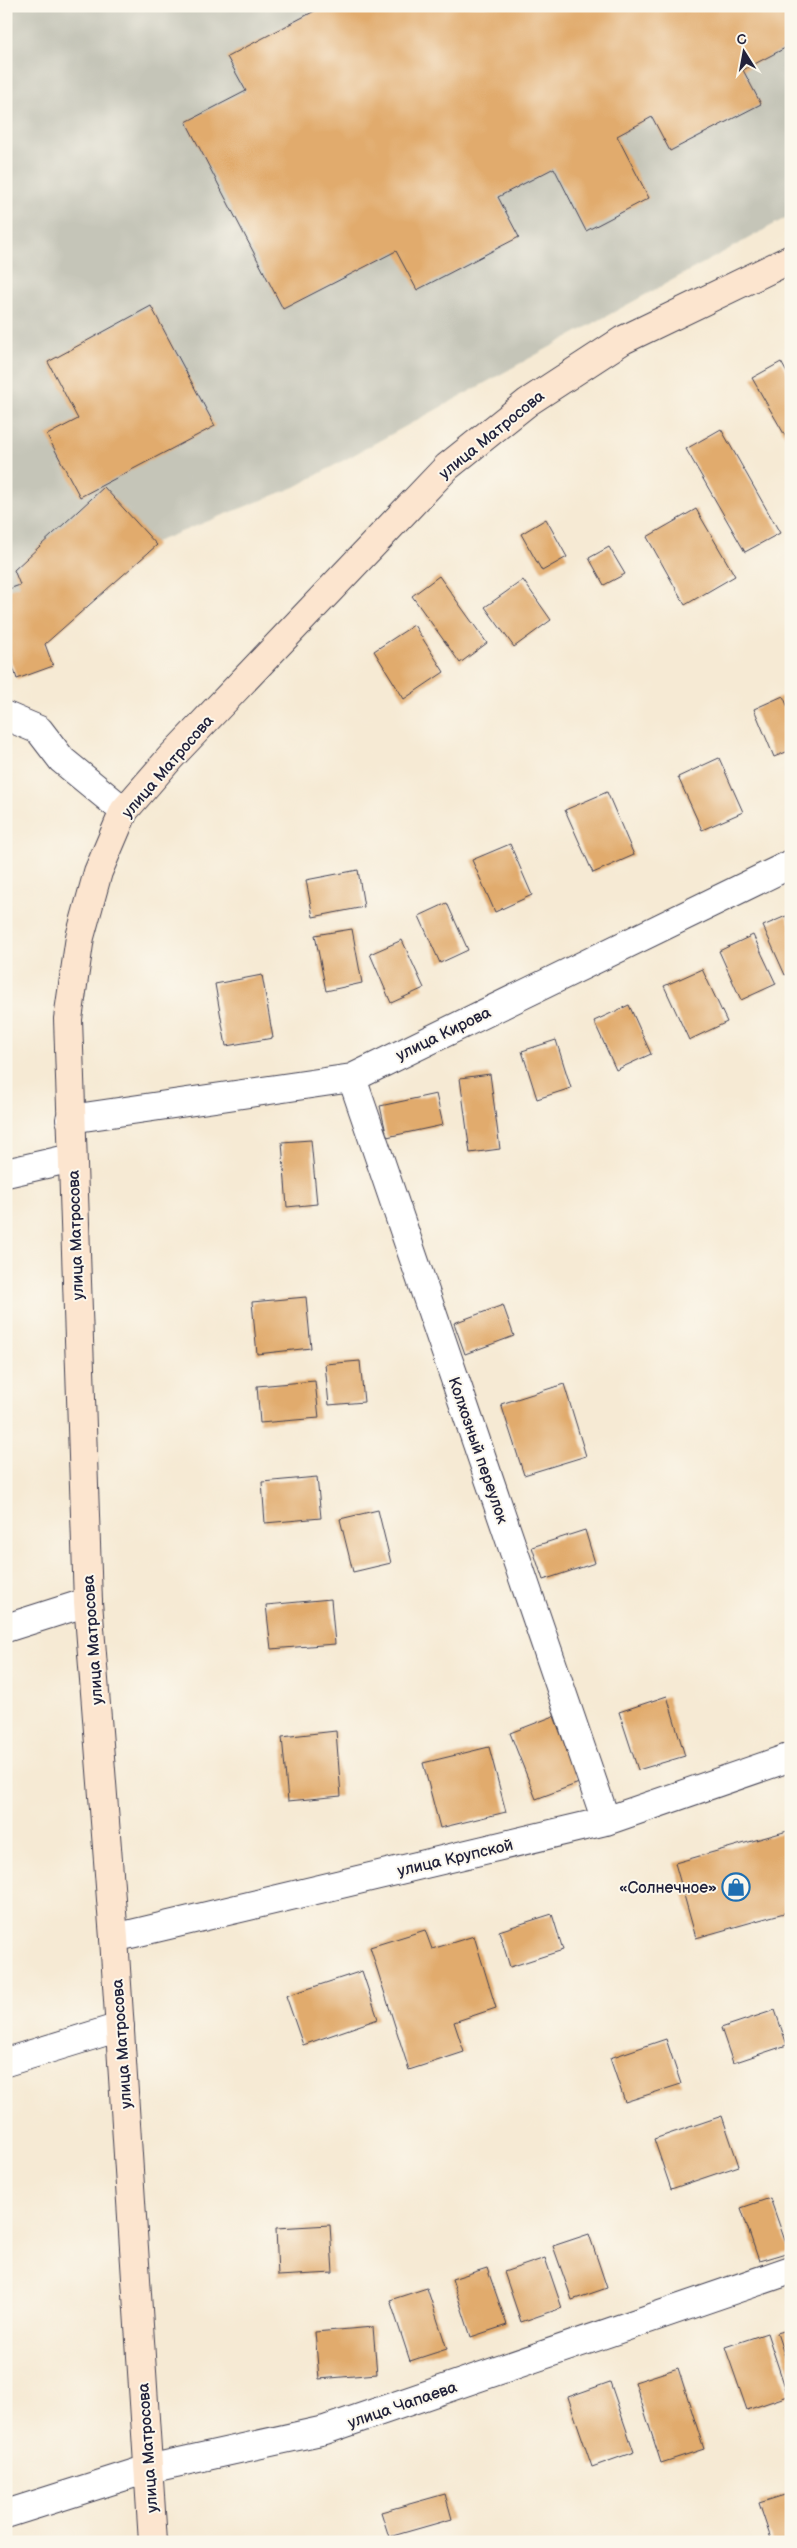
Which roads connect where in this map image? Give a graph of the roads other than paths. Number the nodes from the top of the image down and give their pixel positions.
1 (791, 259) edge
2 (6, 716) edge
3 (124, 811) junction
4 (791, 864) edge
5 (352, 1078) junction
6 (70, 1119) junction
7 (72, 1158) junction
8 (6, 1173) edge
9 (88, 1602) junction
10 (6, 1628) edge
11 (791, 1757) edge
12 (606, 1822) junction
13 (114, 1938) junction
14 (120, 2027) junction
15 (6, 2062) edge
16 (791, 2270) edge
17 (148, 2469) junction
18 (6, 2514) edge
19 (154, 2542) edge

1 - 3 main road, улица Матросова
2 - 3 street
3 - 6 main road, улица Матросова
4 - 5 street, улица Кирова
5 - 6 street, улица Кирова
5 - 12 street, Колхозный переулок
6 - 7 main road, улица Матросова
7 - 8 street
7 - 9 main road, улица Матросова
9 - 10 street
9 - 13 main road, улица Матросова
11 - 12 street, улица Крупской
12 - 13 street, улица Крупской
13 - 14 main road, улица Матросова
14 - 15 street
14 - 17 main road, улица Матросова
16 - 17 street, улица Чапаева
17 - 18 street, улица Чапаева
17 - 19 main road, улица Матросова

